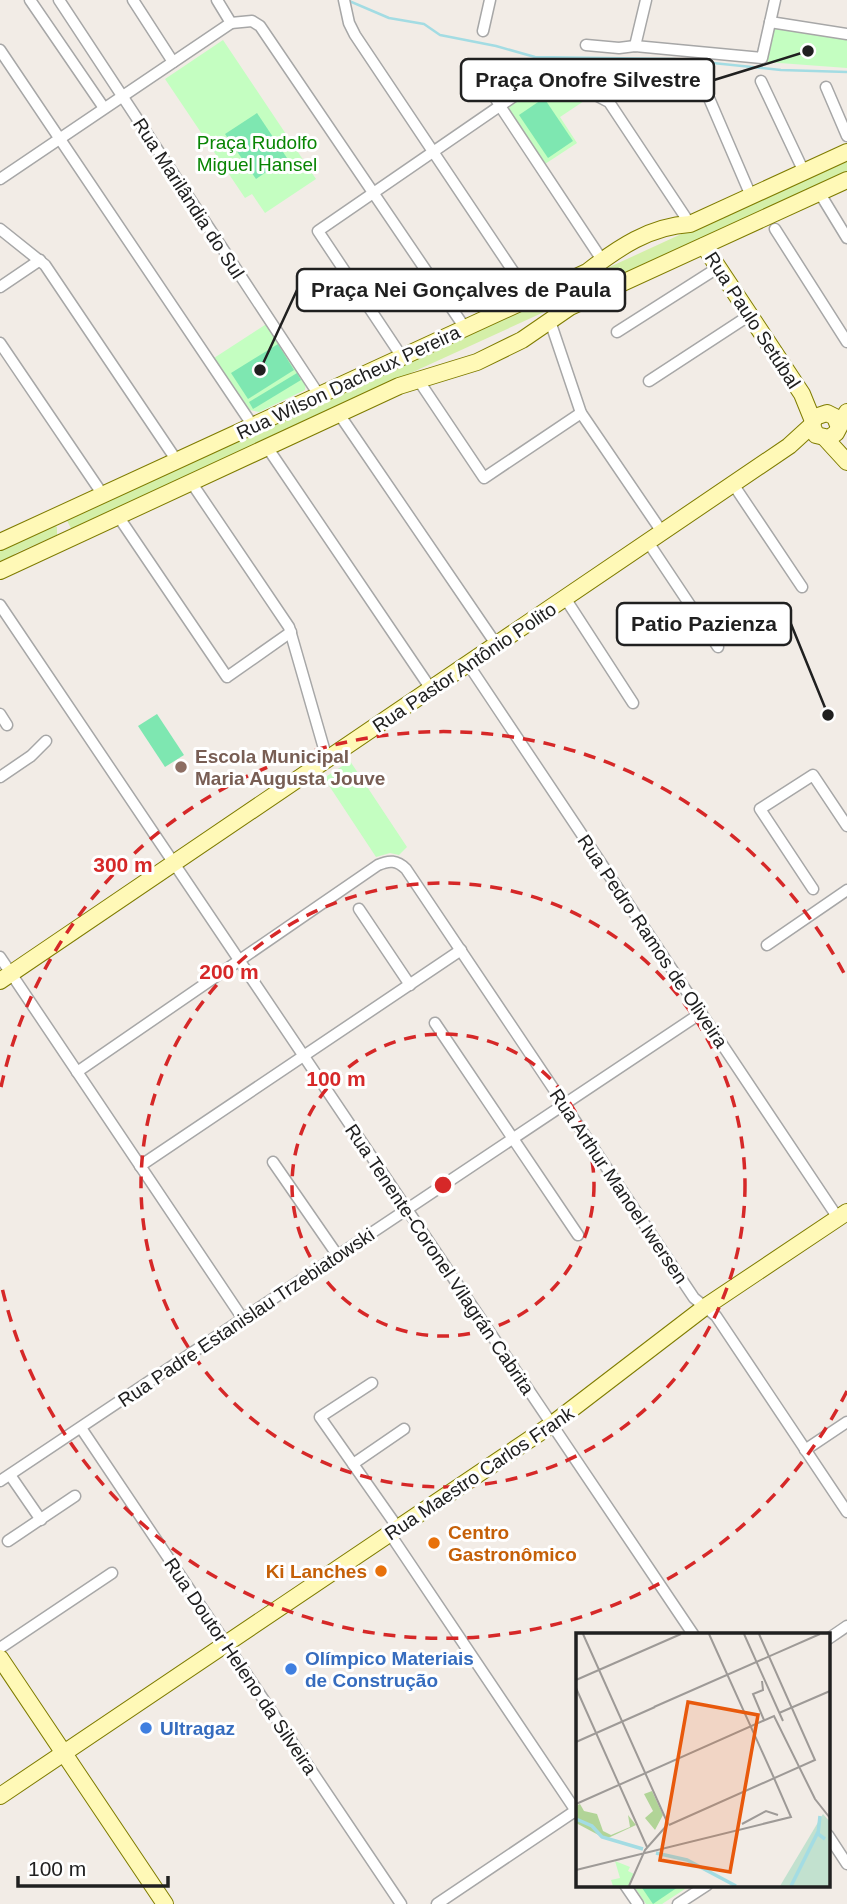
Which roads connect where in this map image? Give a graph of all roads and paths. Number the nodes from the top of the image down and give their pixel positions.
1 (30, 0) edge
2 (59, 0) edge
3 (133, 0) edge
4 (217, 0) edge
5 (490, 0) edge
6 (646, 0) edge
7 (775, 0) edge
8 (344, 3) edge
9 (770, 22) junction
10 (231, 23) junction
11 (483, 31) dead end
12 (847, 34) edge
13 (586, 45) dead end
14 (635, 46) junction
15 (0, 50) edge
16 (173, 62) junction
17 (699, 75) dead end
18 (539, 79) junction
19 (761, 81) dead end
20 (826, 87) dead end
21 (122, 96) junction
22 (500, 106) junction
23 (104, 108) junction
24 (847, 136) edge
25 (60, 138) junction
26 (433, 152) junction
27 (847, 152) edge
28 (804, 172) junction
29 (0, 178) edge
30 (847, 180) edge
31 (819, 192) junction
32 (373, 193) junction
33 (751, 196) junction
34 (690, 224) junction
35 (0, 229) edge
36 (775, 229) dead end
37 (847, 238) edge
38 (704, 246) junction
39 (40, 260) junction
40 (602, 260) junction
41 (719, 267) junction
42 (0, 287) edge
43 (531, 298) junction
44 (750, 315) junction
45 (550, 321) junction
46 (465, 328) junction
47 (618, 332) dead end
48 (847, 342) edge
49 (0, 343) edge
50 (402, 357) junction
51 (419, 381) junction
52 (649, 381) dead end
53 (319, 395) junction
54 (847, 403) edge
55 (581, 413) junction
56 (339, 414) junction
57 (825, 423) edge
58 (253, 426) junction
59 (213, 444) junction
60 (267, 447) junction
61 (177, 461) junction
62 (847, 461) edge
63 (224, 467) junction
64 (191, 482) junction
65 (733, 484) junction
66 (103, 495) junction
67 (118, 516) junction
68 (53, 518) junction
69 (662, 532) junction
70 (0, 542) edge
71 (61, 542) junction
72 (648, 542) junction
73 (0, 570) edge
74 (802, 587) dead end
75 (565, 598) junction
76 (0, 605) edge
77 (291, 632) junction
78 (496, 645) junction
79 (718, 647) dead end
80 (468, 664) junction
81 (431, 689) junction
82 (633, 703) dead end
83 (0, 714) edge
84 (7, 725) dead end
85 (46, 741) dead end
86 (327, 759) junction
87 (0, 776) edge
88 (847, 826) edge
89 (174, 863) junction
90 (813, 889) dead end
91 (847, 890) edge
92 (359, 909) dead end
93 (767, 945) dead end
94 (461, 950) junction
95 (0, 957) edge
96 (239, 960) junction
97 (6, 977) edge
98 (410, 985) junction
99 (701, 1013) junction
100 (435, 1023) dead end
101 (304, 1056) junction
102 (77, 1072) junction
103 (564, 1104) junction
104 (513, 1139) junction
105 (272, 1162) dead end
106 (140, 1166) junction
107 (407, 1210) junction
108 (842, 1215) edge
109 (578, 1236) dead end
110 (338, 1256) junction
111 (705, 1307) junction
112 (243, 1319) junction
113 (372, 1383) dead end
114 (847, 1422) edge
115 (551, 1425) junction
116 (81, 1427) junction
117 (404, 1429) dead end
118 (805, 1450) junction
119 (354, 1464) junction
120 (5, 1478) edge
121 (75, 1496) dead end
122 (847, 1512) edge
123 (41, 1520) junction
124 (394, 1531) junction
125 (8, 1541) dead end
126 (112, 1573) dead end
127 (847, 1626) edge
128 (692, 1633) edge
129 (830, 1638) edge
130 (226, 1644) junction
131 (0, 1648) edge
132 (0, 1658) edge
133 (64, 1753) junction
134 (0, 1796) edge
135 (576, 1809) edge
136 (576, 1812) edge
137 (830, 1838) edge
138 (847, 1864) edge
139 (626, 1886) edge
140 (705, 1886) edge
141 (165, 1904) edge
142 (401, 1904) edge
143 (437, 1904) edge
144 (638, 1904) edge
145 (678, 1904) edge

1 - 23 street
2 - 21 street, Rua Marilândia do Sul
3 - 16 street
4 - 10 street
5 - 11 street
6 - 14 street
7 - 9 street
8 - 26 street
9 - 12 street
9 - 14 street
10 - 16 street
10 - 32 street
13 - 14 street
15 - 25 street
16 - 21 street
17 - 33 street
18 - 22 street
18 - 22 street
18 - 34 street
19 - 28 street
20 - 24 street
21 - 23 street
21 - 53 street, Rua Marilândia do Sul
22 - 26 street
22 - 40 street
23 - 25 street
25 - 29 street
25 - 58 street
26 - 32 street
26 - 43 street
27 - 28 main road, Rua Wilson Dacheux Pereira
28 - 33 main road, Rua Wilson Dacheux Pereira
30 - 31 main road, Rua Wilson Dacheux Pereira
31 - 37 street
31 - 38 main road, Rua Wilson Dacheux Pereira
32 - 46 street
32 - 50 street
33 - 34 main road, Rua Wilson Dacheux Pereira
34 - 40 main road, Rua Wilson Dacheux Pereira
35 - 39 street
36 - 48 street
38 - 41 main road, Rua Paulo Setúbal
38 - 45 main road, Rua Wilson Dacheux Pereira
39 - 42 street
39 - 61 street
40 - 43 main road, Rua Wilson Dacheux Pereira
41 - 44 main road, Rua Paulo Setúbal
41 - 47 street
43 - 46 main road, Rua Wilson Dacheux Pereira
44 - 52 street
44 - 57 main road, Rua Paulo Setúbal
45 - 51 main road, Rua Wilson Dacheux Pereira
45 - 55 street
46 - 50 main road, Rua Wilson Dacheux Pereira
49 - 66 street
50 - 53 main road, Rua Wilson Dacheux Pereira
51 - 55 street
51 - 56 main road, Rua Wilson Dacheux Pereira
53 - 58 main road, Rua Wilson Dacheux Pereira
54 - 57 main road, Rua Pastor Antônio Polito
55 - 69 street
56 - 60 main road, Rua Wilson Dacheux Pereira
56 - 78 street
57 - 62 main road, Rua Paulo Setúbal
57 - 65 main road, Rua Pastor Antônio Polito
58 - 59 main road, Rua Wilson Dacheux Pereira
59 - 61 main road, Rua Wilson Dacheux Pereira
59 - 63 main road
60 - 63 main road, Rua Wilson Dacheux Pereira
60 - 81 street
61 - 66 main road, Rua Wilson Dacheux Pereira
63 - 64 main road, Rua Wilson Dacheux Pereira
64 - 67 main road, Rua Wilson Dacheux Pereira
64 - 77 street
65 - 69 main road, Rua Pastor Antônio Polito
65 - 74 street
66 - 68 main road, Rua Wilson Dacheux Pereira
67 - 71 main road, Rua Wilson Dacheux Pereira
67 - 77 street
68 - 70 main road, Rua Wilson Dacheux Pereira
68 - 71 main road
69 - 72 main road, Rua Pastor Antônio Polito
71 - 73 main road, Rua Wilson Dacheux Pereira
72 - 75 main road, Rua Pastor Antônio Polito
72 - 79 street
75 - 78 main road, Rua Pastor Antônio Polito
75 - 82 street
76 - 89 street, Rua Tenente-Coronel Vilagrán Cabrita
77 - 86 street
78 - 80 main road, Rua Pastor Antônio Polito
80 - 81 main road, Rua Pastor Antônio Polito
80 - 99 street, Rua Pedro Ramos de Oliveira
81 - 86 main road, Rua Pastor Antônio Polito
83 - 84 street
85 - 87 street
86 - 89 main road, Rua Pastor Antônio Polito
88 - 90 street
89 - 96 street, Rua Tenente-Coronel Vilagrán Cabrita
89 - 97 main road, Rua Pastor Antônio Polito
91 - 93 street
92 - 98 street
94 - 96 street, Rua Arthur Manoel Iwersen
94 - 98 street
94 - 103 street, Rua Arthur Manoel Iwersen
95 - 97 street
96 - 101 street, Rua Tenente-Coronel Vilagrán Cabrita
96 - 102 street
97 - 102 street
98 - 101 street
99 - 103 street, Rua Padre Estanislau Trzebiatowski
99 - 108 street, Rua Pedro Ramos de Oliveira
100 - 104 street
101 - 106 street
101 - 107 street, Rua Tenente-Coronel Vilagrán Cabrita
102 - 106 street
103 - 104 street, Rua Padre Estanislau Trzebiatowski
103 - 111 street, Rua Arthur Manoel Iwersen
104 - 107 street, Rua Padre Estanislau Trzebiatowski
104 - 109 street
105 - 110 street
106 - 112 street
107 - 110 street, Rua Padre Estanislau Trzebiatowski
107 - 115 street, Rua Tenente-Coronel Vilagrán Cabrita
108 - 111 main road, Rua Maestro Carlos Frank
110 - 112 street, Rua Padre Estanislau Trzebiatowski
111 - 115 main road, Rua Maestro Carlos Frank
111 - 118 street, Rua Arthur Manoel Iwersen
112 - 116 street, Rua Padre Estanislau Trzebiatowski
113 - 119 street
114 - 118 street
115 - 124 main road, Rua Maestro Carlos Frank
115 - 128 street, Rua Tenente-Coronel Vilagrán Cabrita
116 - 120 street, Rua Padre Estanislau Trzebiatowski
116 - 130 street, Rua Doutor Heleno da Silveira
117 - 119 street
118 - 122 street, Rua Arthur Manoel Iwersen
119 - 124 street
120 - 123 street
121 - 123 street
123 - 125 street
124 - 130 main road, Rua Maestro Carlos Frank
124 - 135 street
126 - 131 street
127 - 129 street
130 - 133 main road, Rua Maestro Carlos Frank
130 - 142 street, Rua Doutor Heleno da Silveira
132 - 133 main road
133 - 134 main road, Rua Maestro Carlos Frank
133 - 141 main road
136 - 143 street
137 - 138 street
139 - 144 street
140 - 145 street

